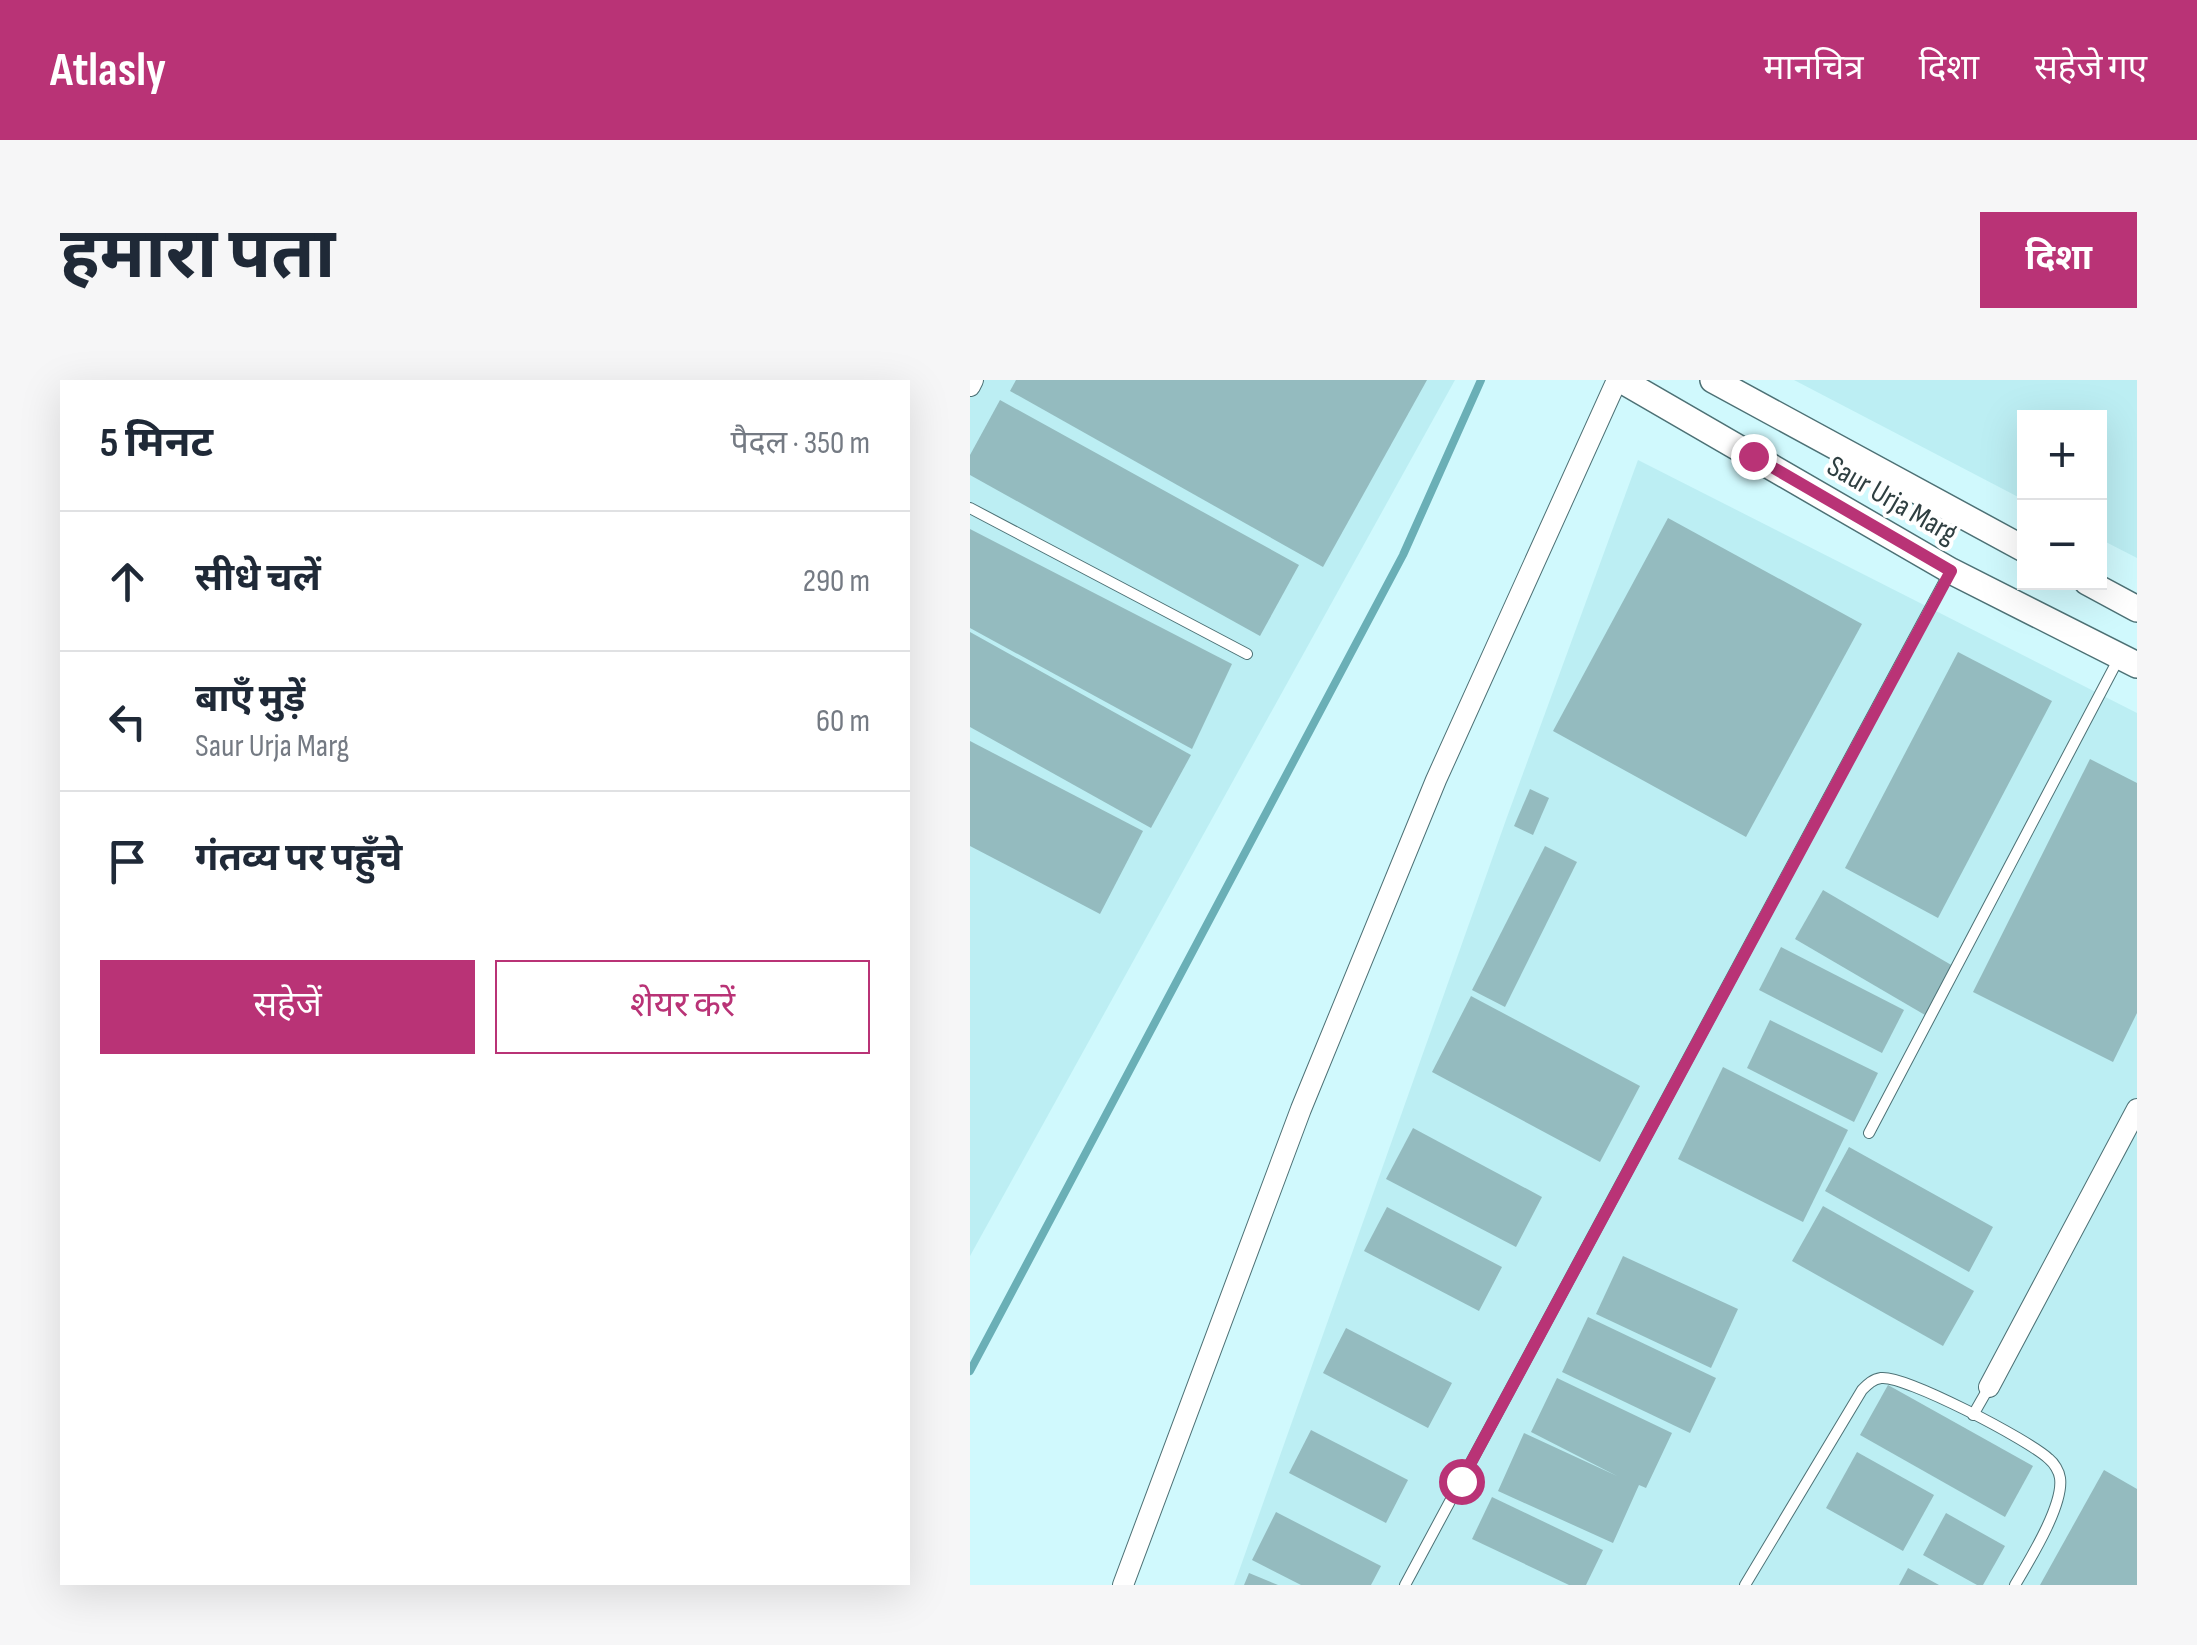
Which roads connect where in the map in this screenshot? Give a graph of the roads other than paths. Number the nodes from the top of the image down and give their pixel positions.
1 (1619, 380) edge
2 (1713, 380) edge
3 (970, 508) edge
4 (2017, 544) edge
5 (1951, 571) junction
6 (2101, 590) edge
7 (2137, 610) edge
8 (1247, 654) dead end
9 (2129, 660) edge
10 (2137, 1109) edge
11 (1870, 1133) dead end
12 (1988, 1387) joint
13 (1973, 1415) junction
14 (1123, 1585) edge
15 (1405, 1585) edge
16 (1745, 1585) edge
17 (2015, 1585) edge

1 - 5 street, Saur Urja Marg
1 - 14 street
2 - 4 street, Saur Urja Marg
3 - 8 lane
5 - 9 street, Saur Urja Marg
5 - 15 lane
6 - 7 street
9 - 11 lane
10 - 12 street
12 - 13 lane
13 - 16 lane
13 - 17 lane

